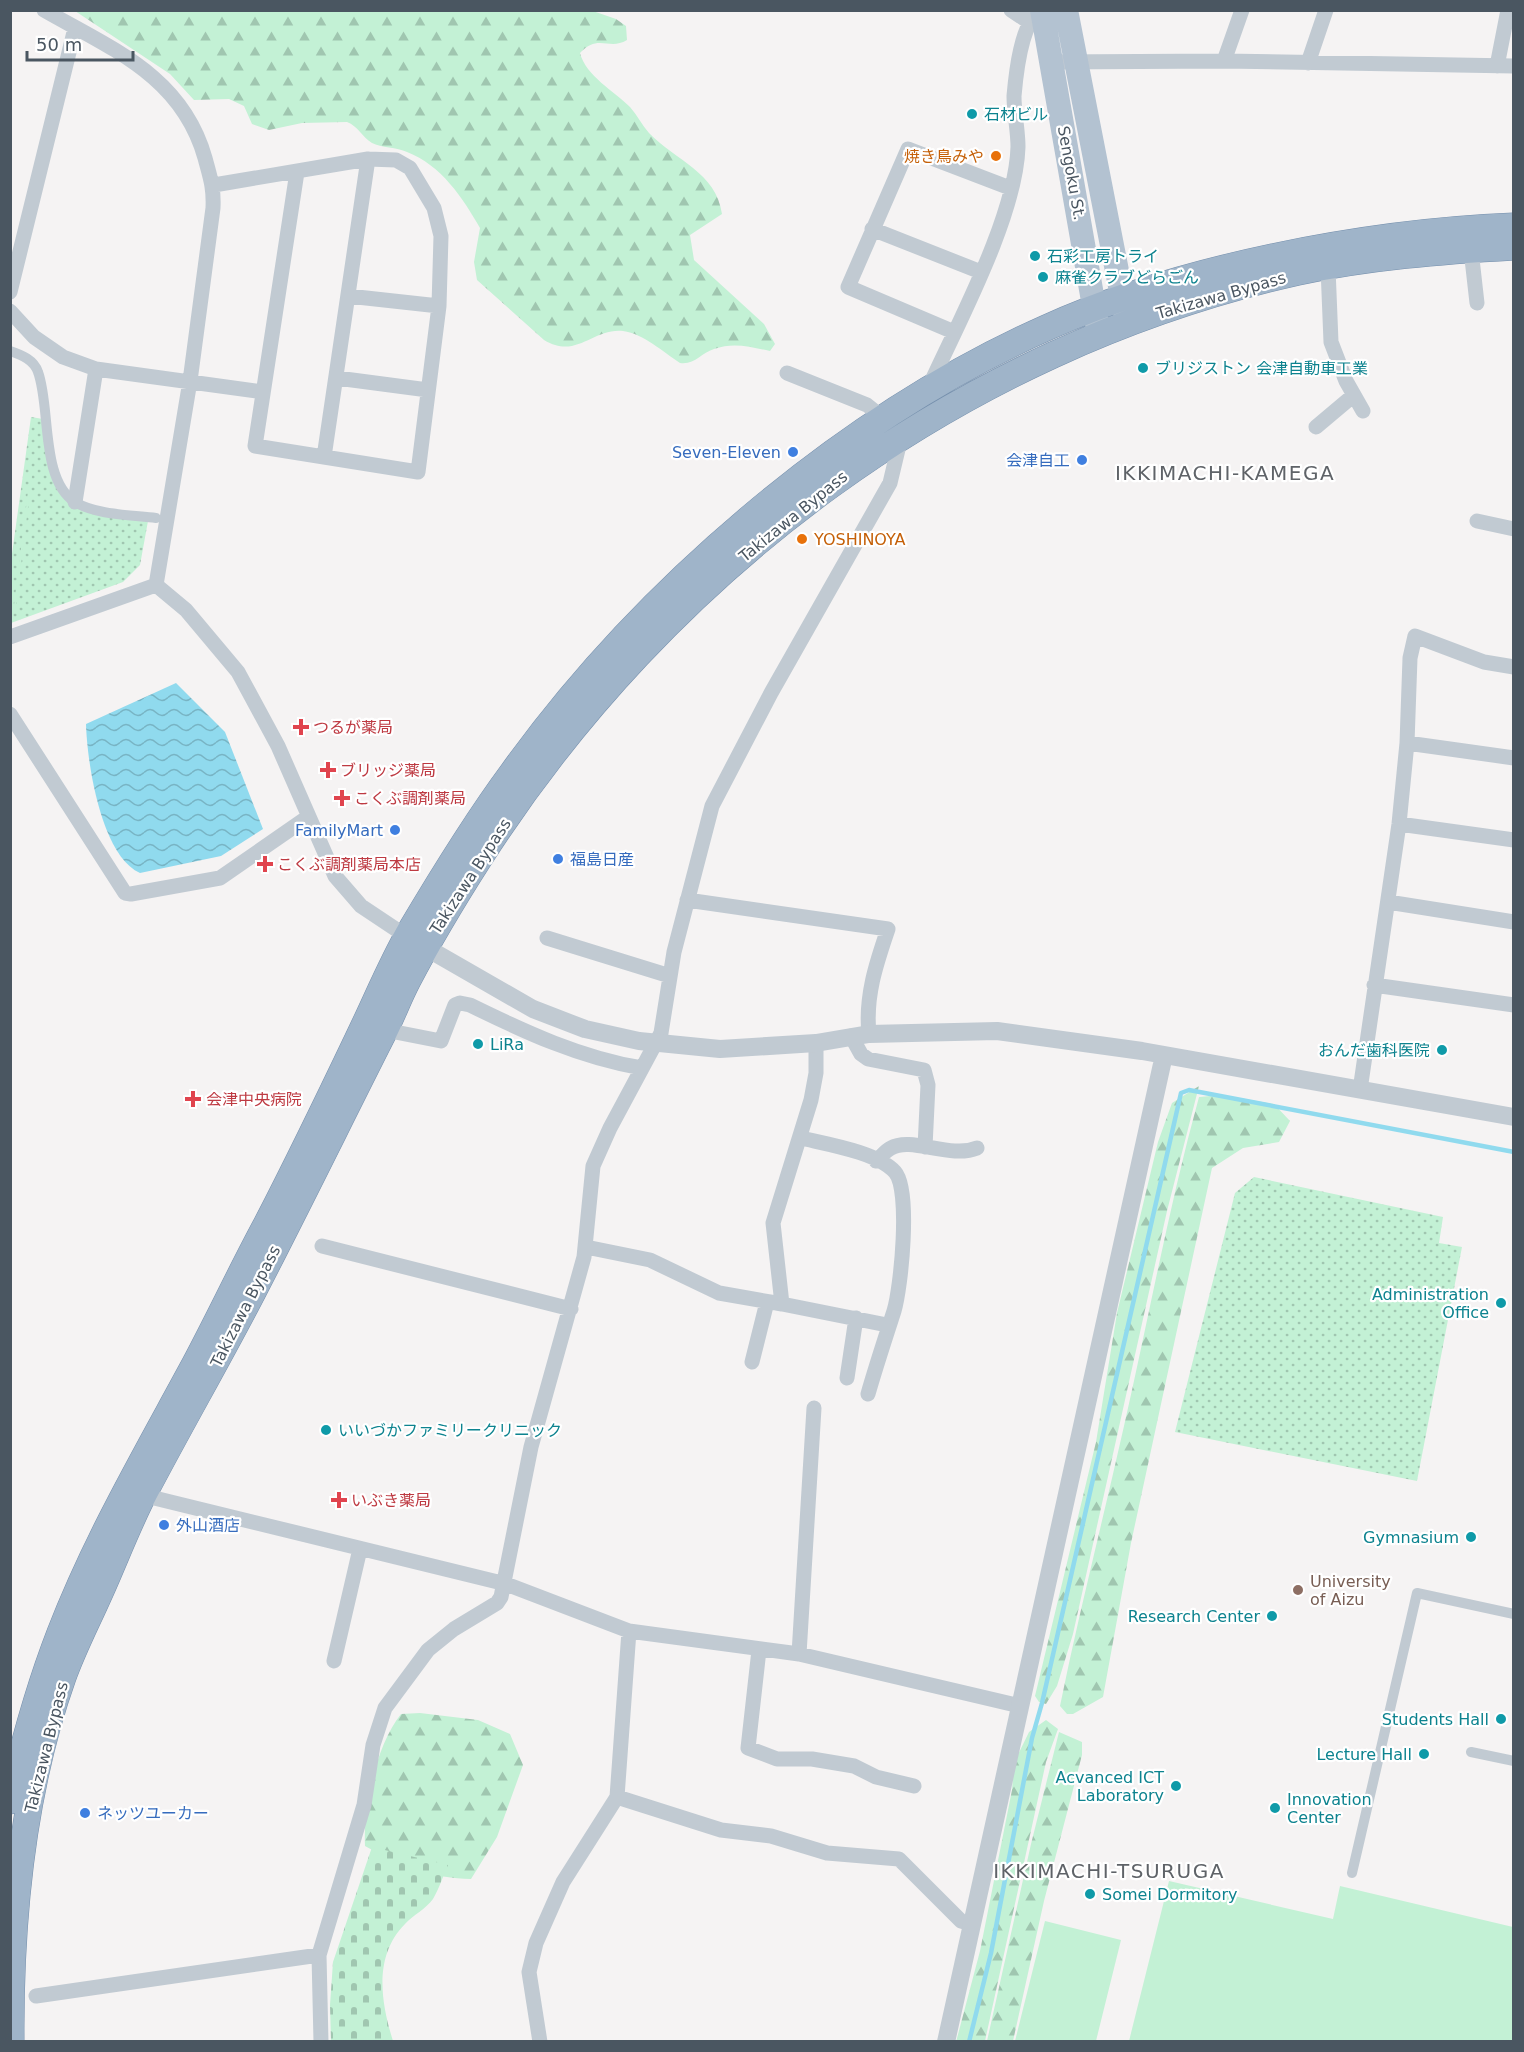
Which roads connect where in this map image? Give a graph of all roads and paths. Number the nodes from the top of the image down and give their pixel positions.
1 (44, 10) edge
2 (1011, 10) edge
3 (1066, 10) edge
4 (1326, 10) edge
5 (1508, 10) edge
6 (1238, 13) edge
7 (1037, 14) edge
8 (75, 28) junction
9 (1224, 61) junction
10 (1064, 62) junction
11 (1308, 63) junction
12 (1497, 66) junction
13 (1514, 66) edge
14 (368, 159) junction
15 (297, 172) junction
16 (214, 185) junction
17 (1010, 188) junction
18 (1514, 226) edge
19 (872, 229) junction
20 (1514, 247) edge
21 (1471, 250) junction
22 (1328, 268) junction
23 (981, 272) junction
24 (10, 292) edge
25 (348, 296) junction
26 (1477, 303) dead end
27 (439, 306) junction
28 (1095, 309) junction
29 (10, 311) edge
30 (1124, 312) junction
31 (954, 332) junction
32 (1099, 335) junction
33 (10, 351) edge
34 (96, 369) junction
35 (787, 373) dead end
36 (336, 378) junction
37 (190, 381) junction
38 (428, 390) junction
39 (928, 390) junction
40 (263, 392) junction
41 (1354, 395) junction
42 (1363, 411) dead end
43 (882, 417) junction
44 (1316, 427) dead end
45 (901, 437) junction
46 (324, 457) junction
47 (75, 502) junction
48 (156, 518) dead end
49 (1477, 521) dead end
50 (1514, 530) edge
51 (156, 585) junction
52 (10, 637) edge
53 (1514, 667) edge
54 (10, 714) edge
55 (1407, 743) junction
56 (1513, 754) edge
57 (308, 818) junction
58 (1399, 824) junction
59 (1514, 840) edge
60 (687, 900) junction
61 (1388, 903) junction
62 (1514, 921) edge
63 (547, 938) dead end
64 (416, 942) junction
65 (670, 976) junction
66 (1374, 985) junction
67 (1514, 1005) edge
68 (385, 1030) junction
69 (860, 1035) junction
70 (816, 1043) junction
71 (656, 1044) junction
72 (1164, 1055) junction
73 (642, 1068) junction
74 (1360, 1090) junction
75 (1514, 1117) edge
76 (801, 1138) junction
77 (925, 1147) junction
78 (977, 1148) dead end
79 (876, 1161) junction
80 (322, 1246) dead end
81 (586, 1248) junction
82 (774, 1303) junction
83 (571, 1309) junction
84 (856, 1318) junction
85 (887, 1325) junction
86 (752, 1362) dead end
87 (847, 1378) dead end
88 (868, 1394) dead end
89 (814, 1408) dead end
90 (135, 1492) junction
91 (360, 1549) junction
92 (506, 1584) junction
93 (1514, 1614) edge
94 (630, 1631) junction
95 (759, 1650) junction
96 (799, 1654) junction
97 (334, 1661) dead end
98 (1020, 1706) junction
99 (1471, 1752) dead end
100 (1514, 1761) edge
101 (914, 1786) dead end
102 (617, 1797) junction
103 (10, 1801) edge
104 (1352, 1873) dead end
105 (972, 1924) junction
106 (319, 1955) junction
107 (36, 1996) dead end
108 (11, 2042) edge
109 (321, 2042) edge
110 (540, 2042) edge
111 (945, 2042) edge

1 - 8 street
2 - 7 street
3 - 10 main road, Sengoku St.
4 - 11 street
5 - 12 street
6 - 9 street
7 - 10 main road, Sengoku St.
7 - 17 street
8 - 16 street
8 - 24 street
9 - 10 street
9 - 11 street
10 - 28 main road, Sengoku St.
10 - 30 main road, Sengoku St.
11 - 12 street
12 - 13 street
14 - 15 street
14 - 25 street
14 - 27 street
15 - 16 street
15 - 40 street
16 - 37 street
17 - 19 street
17 - 23 street
18 - 30 highway, Takizawa Bypass
19 - 23 street
19 - 31 street
20 - 21 highway, Takizawa Bypass
21 - 22 highway, Takizawa Bypass
21 - 26 street
22 - 30 highway, Takizawa Bypass
22 - 41 street
23 - 31 street
25 - 27 street
25 - 36 street
27 - 38 street
28 - 30 highway, Takizawa Bypass
28 - 32 main road, Sengoku St.
28 - 39 highway, Takizawa Bypass
29 - 34 street
30 - 32 highway, Takizawa Bypass
31 - 39 street
32 - 45 highway, Takizawa Bypass
33 - 47 street
34 - 37 street
34 - 47 street
35 - 43 street
36 - 38 street
36 - 46 street
37 - 40 street
37 - 51 street
38 - 46 street
39 - 43 highway, Takizawa Bypass
40 - 46 street
41 - 42 street
41 - 44 street
43 - 64 highway, Takizawa Bypass
45 - 60 street
45 - 64 highway, Takizawa Bypass
47 - 48 street
49 - 50 street
51 - 52 street
51 - 57 street
53 - 55 street
54 - 57 street
55 - 56 street
55 - 58 street
57 - 64 street
58 - 59 street
58 - 61 street
60 - 65 street
60 - 69 street
61 - 62 street
61 - 66 street
63 - 65 street
64 - 68 highway, Takizawa Bypass
64 - 71 street
64 - 90 highway, Takizawa Bypass
65 - 71 street
66 - 67 street
66 - 74 street
68 - 73 street
68 - 90 highway, Takizawa Bypass
69 - 70 street
69 - 72 street
69 - 77 street
70 - 71 street
70 - 76 street
71 - 73 street
72 - 74 street
72 - 98 street
73 - 81 street
74 - 75 street
76 - 79 street
76 - 82 street
77 - 78 street
77 - 79 street
79 - 85 street
80 - 83 street
81 - 82 street
81 - 83 street
82 - 84 street
82 - 86 street
83 - 92 street
84 - 85 street
84 - 87 street
85 - 88 street
89 - 96 street
90 - 91 street
90 - 103 highway, Takizawa Bypass
90 - 108 highway, Takizawa Bypass
91 - 92 street
91 - 97 street
92 - 94 street
92 - 106 street
93 - 104 street
94 - 95 street
94 - 102 street
95 - 96 street
95 - 101 street
96 - 98 street
98 - 105 street
99 - 100 street
102 - 105 street
102 - 110 street
105 - 111 street
106 - 107 street
106 - 109 street

